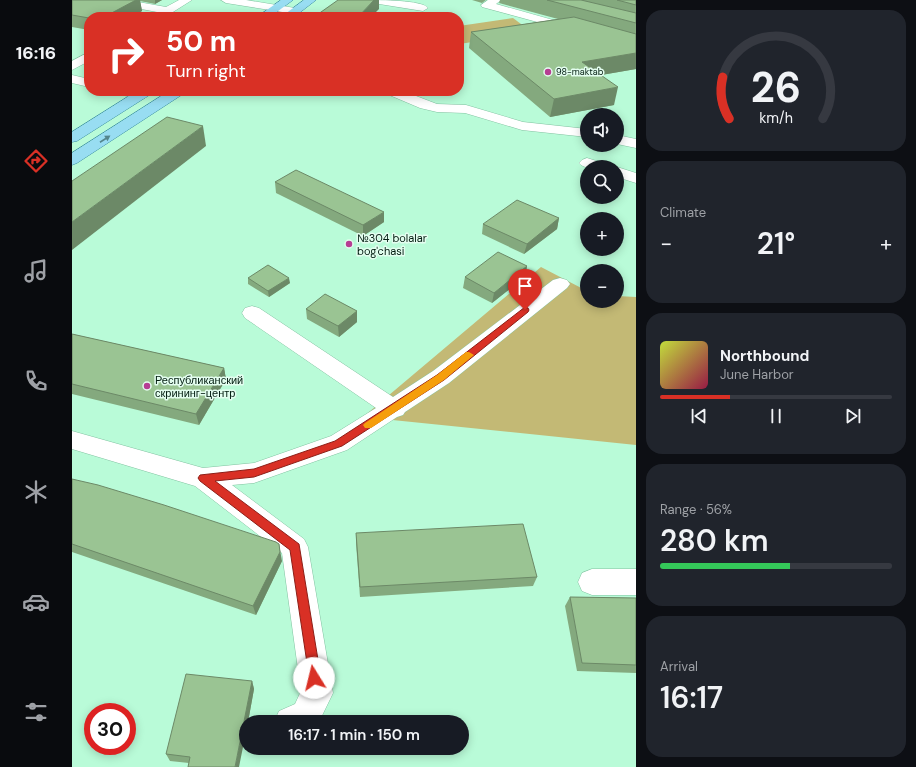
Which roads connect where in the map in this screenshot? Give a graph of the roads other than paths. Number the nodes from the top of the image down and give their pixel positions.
1 (110, 0) edge
2 (187, 0) edge
3 (226, 0) edge
4 (288, 0) edge
5 (311, 0) edge
6 (373, 0) edge
7 (496, 0) edge
8 (416, 5) edge
9 (276, 8) junction
10 (168, 11) joint
11 (270, 12) edge
12 (286, 12) edge
13 (294, 12) edge
14 (584, 32) edge
15 (84, 59) edge
16 (72, 66) edge
17 (72, 79) edge
18 (84, 82) edge
19 (138, 96) edge
20 (170, 96) edge
21 (404, 96) edge
22 (580, 131) edge
23 (72, 138) edge
24 (624, 141) edge
25 (636, 144) edge
26 (72, 160) edge
27 (624, 174) edge
28 (636, 178) edge
29 (560, 284) dead end
30 (252, 313) dead end
31 (395, 408) junction
32 (72, 440) edge
33 (203, 478) junction
34 (592, 582) dead end
35 (636, 582) edge
36 (306, 715) edge

1 - 10 street
2 - 10 street
3 - 9 street
4 - 9 main road
5 - 13 main road
6 - 8 street
7 - 14 street
9 - 11 main road
9 - 12 street
15 - 16 street
17 - 18 street
19 - 23 main road
26 -> 20 main road
21 - 22 street
24 - 25 street
27 - 28 street
29 - 31 street
30 - 31 street
31 - 33 street
32 - 33 street
33 - 36 street
34 - 35 street

